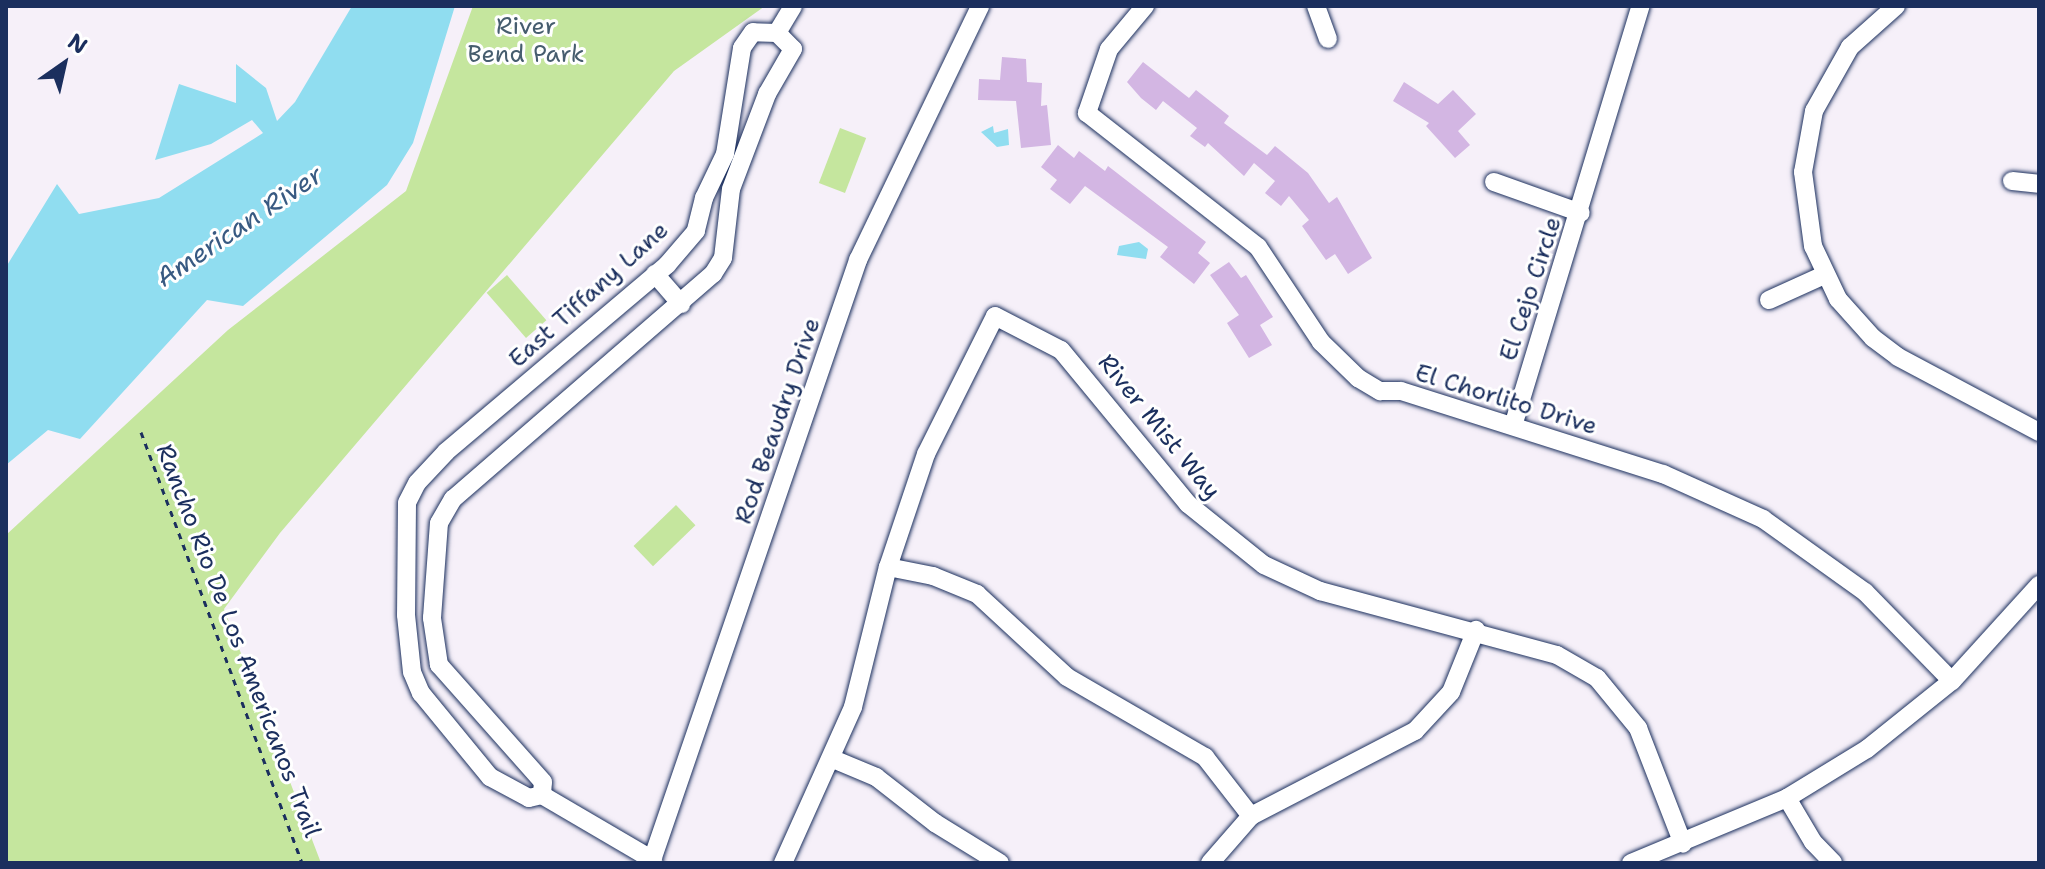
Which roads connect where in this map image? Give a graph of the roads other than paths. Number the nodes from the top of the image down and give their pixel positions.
1 (793, 6) edge
2 (980, 6) edge
3 (1145, 6) edge
4 (1316, 6) edge
5 (1641, 6) edge
6 (1896, 6) edge
7 (777, 33) junction
8 (1328, 39) dead end
9 (2012, 181) dead end
10 (1494, 182) dead end
11 (2039, 184) edge
12 (1581, 213) junction
13 (655, 274) junction
14 (1824, 275) junction
15 (1769, 300) dead end
16 (681, 304) junction
17 (1513, 426) junction
18 (2039, 432) edge
19 (888, 567) junction
20 (2039, 586) edge
21 (1476, 630) junction
22 (1952, 681) junction
23 (833, 759) junction
24 (542, 795) junction
25 (1787, 798) junction
26 (1251, 816) junction
27 (1683, 844) junction
28 (652, 862) edge
29 (783, 863) edge
30 (1000, 863) edge
31 (1210, 863) edge
32 (1631, 863) edge
33 (1833, 863) edge

1 - 7 street
2 - 28 street, Rod Beaudry Drive
3 - 17 street, El Chorlito Drive
4 - 8 street
5 - 12 street, El Cejo Circle
6 - 14 street
7 - 13 street, East Tiffany Lane
7 - 16 street
9 - 11 street
10 - 12 street, El Cejo Circle
12 - 17 street, El Cejo Circle
13 - 16 street
13 - 24 street, East Tiffany Lane
14 - 15 street
14 - 18 street
16 - 24 street
17 - 22 street, El Chorlito Drive
19 - 21 street, River Mist Way
19 - 23 street, River Mist Way
19 - 26 street
20 - 22 street
21 - 26 street
21 - 27 street, River Mist Way
22 - 25 street
23 - 29 street, River Mist Way
23 - 30 street
24 - 28 street, East Tiffany Lane
25 - 27 street
25 - 33 street
26 - 31 street
27 - 32 street

